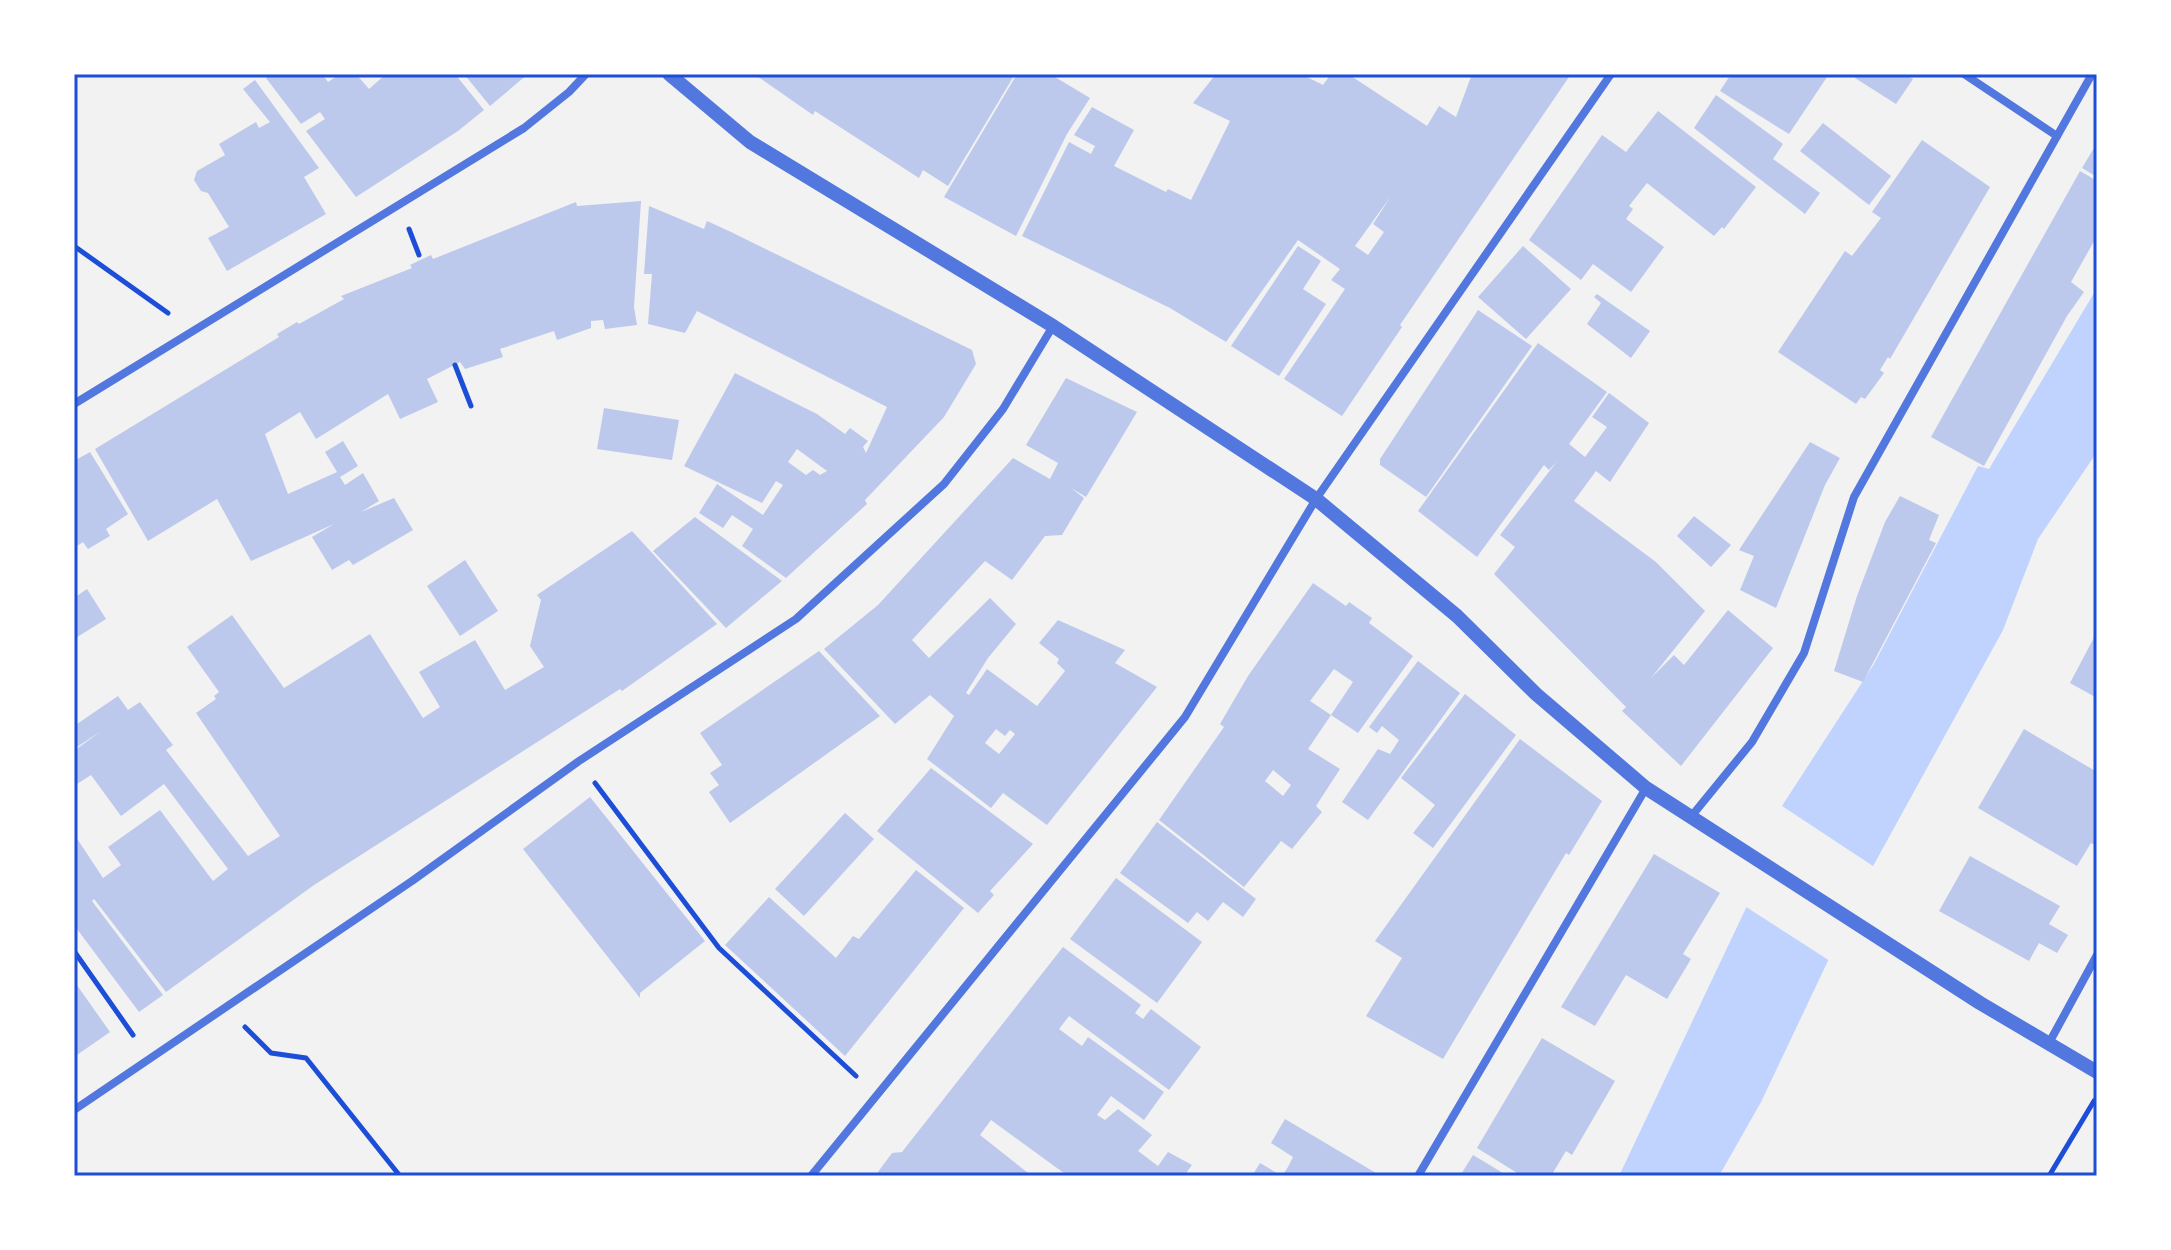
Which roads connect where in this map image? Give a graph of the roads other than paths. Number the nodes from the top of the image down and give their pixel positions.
1 (586, 74) edge
2 (669, 74) edge
3 (1611, 74) edge
4 (1964, 74) edge
5 (2092, 74) edge
6 (2057, 136) junction
7 (1053, 326) junction
8 (74, 404) edge
9 (1316, 499) junction
10 (1646, 788) junction
11 (1690, 818) junction
12 (2097, 955) edge
13 (2049, 1043) junction
14 (2097, 1072) edge
15 (74, 1110) edge
16 (811, 1176) edge
17 (1418, 1176) edge

1 - 8 street
2 - 7 street
3 - 9 street
4 - 6 street
5 - 6 street
6 - 11 street
7 - 9 street
7 - 15 street
9 - 10 street
9 - 16 street
10 - 11 street
10 - 17 street
11 - 13 street
12 - 13 street
13 - 14 street

